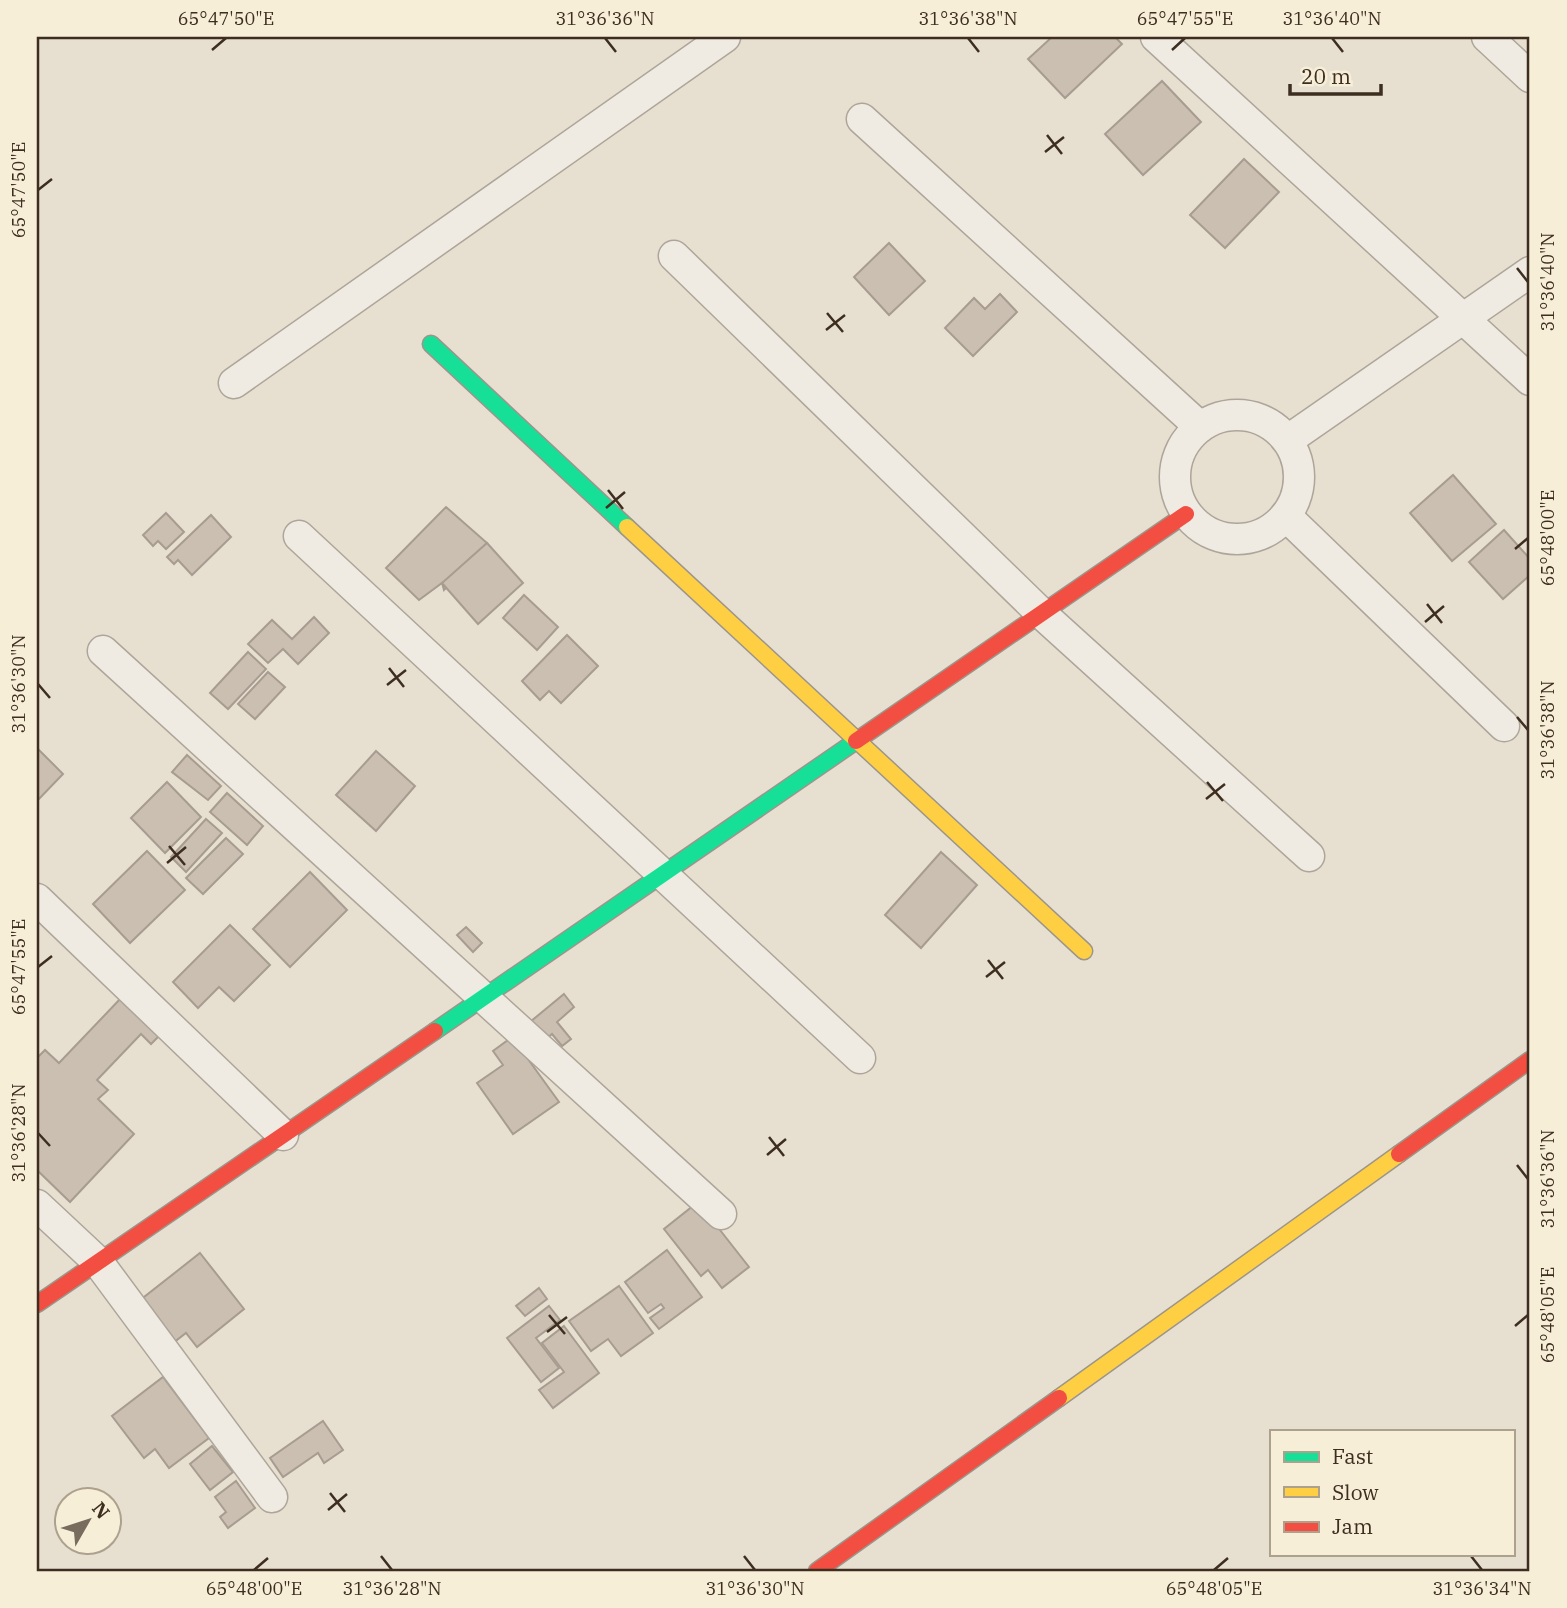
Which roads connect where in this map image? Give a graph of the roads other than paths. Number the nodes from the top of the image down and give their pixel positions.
1 (725, 37) edge
2 (1156, 37) edge
3 (1487, 37) edge
4 (1530, 76) edge
5 (862, 119) dead end
6 (674, 256) dead end
7 (1530, 272) edge
8 (1464, 318) junction
9 (430, 344) dead end
10 (1530, 380) edge
11 (234, 383) dead end
12 (1200, 427) junction
13 (1287, 440) junction
14 (1186, 514) junction
15 (1286, 516) junction
16 (299, 536) dead end
17 (1043, 615) junction
18 (103, 651) dead end
19 (1504, 726) dead end
20 (859, 742) junction
21 (1309, 856) dead end
22 (664, 875) junction
23 (37, 899) edge
24 (1084, 951) dead end
25 (484, 998) junction
26 (860, 1058) dead end
27 (1530, 1060) edge
28 (283, 1135) junction
29 (37, 1205) edge
30 (721, 1214) dead end
31 (98, 1262) junction
32 (37, 1304) edge
33 (272, 1497) dead end
34 (817, 1571) edge

1 - 11 street
2 - 8 street
3 - 4 street
5 - 12 street
6 - 17 street
7 - 8 street
8 - 10 street
8 - 13 street
9 - 20 street
12 - 13 street
12 - 14 street
13 - 15 street
14 - 15 street
14 - 17 street
15 - 19 street
16 - 22 street
17 - 20 street
17 - 21 street
18 - 25 street
20 - 22 street
20 - 24 street
22 - 25 street
22 - 26 street
23 - 28 street
25 - 28 street
25 - 30 street
27 - 34 street
28 - 31 street
29 - 31 street
31 - 32 street
31 - 33 street

